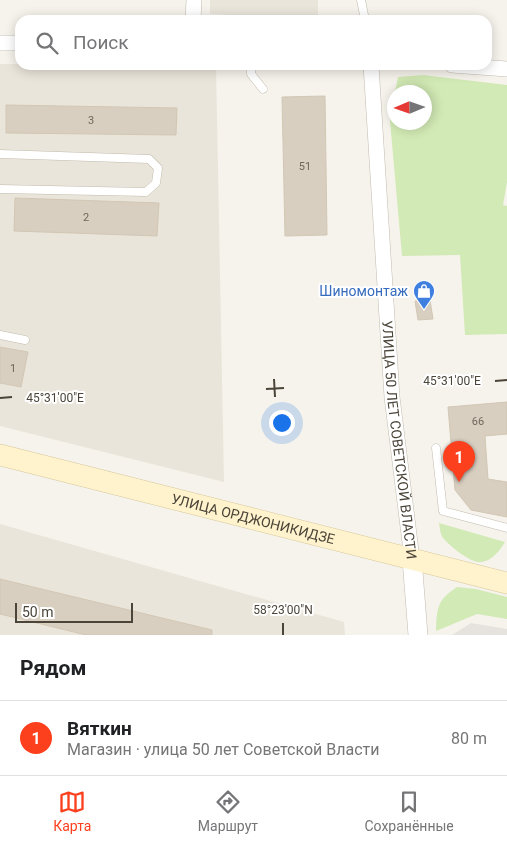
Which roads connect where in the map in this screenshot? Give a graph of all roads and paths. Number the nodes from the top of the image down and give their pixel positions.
1 (194, 0) edge
2 (361, 0) edge
3 (193, 15) edge
4 (364, 15) edge
5 (0, 43) edge
6 (15, 43) edge
7 (492, 68) edge
8 (507, 69) edge
9 (251, 70) edge
10 (371, 70) edge
11 (263, 89) dead end
12 (0, 154) edge
13 (0, 189) edge
14 (0, 335) edge
15 (25, 340) dead end
16 (436, 448) dead end
17 (0, 455) edge
18 (507, 528) edge
19 (412, 559) junction
20 (507, 583) edge
21 (418, 635) edge

1 - 3 street
2 - 4 lane
5 - 6 street
7 - 8 street
9 - 11 lane
10 - 19 street, УЛИЦА 50 ЛЕТ СОВЕТСКОЙ ВЛАСТИ
12 - 13 lane
14 - 15 lane
16 - 18 lane
17 - 19 main road, УЛИЦА ОРДЖОНИКИДЗЕ
19 - 20 main road, УЛИЦА ОРДЖОНИКИДЗЕ
19 - 21 street, УЛИЦА 50 ЛЕТ СОВЕТСКОЙ ВЛАСТИ

